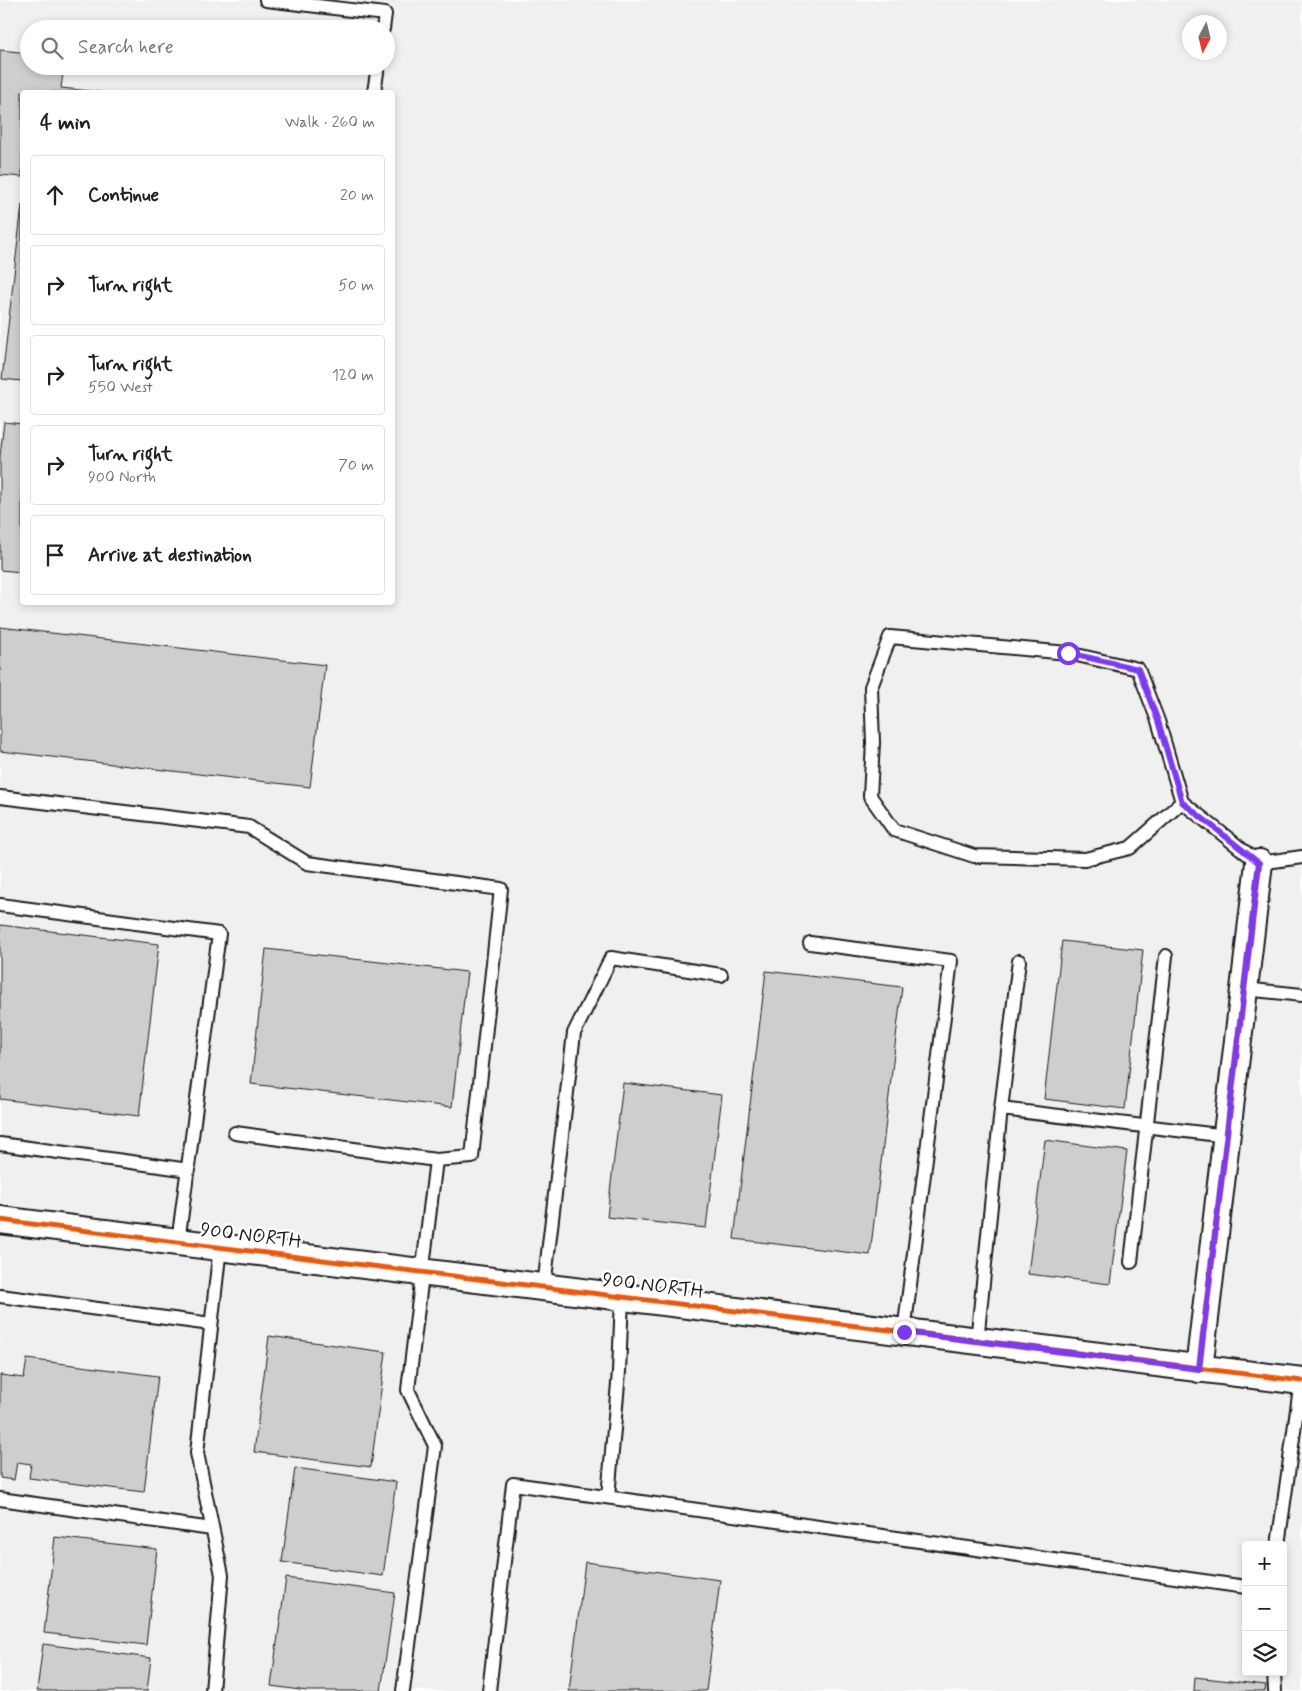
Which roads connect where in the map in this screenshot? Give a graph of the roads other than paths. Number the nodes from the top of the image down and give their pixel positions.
1 (266, 0) edge
2 (384, 20) edge
3 (377, 75) edge
4 (374, 90) edge
5 (0, 796) edge
6 (1182, 802) junction
7 (1302, 857) edge
8 (1259, 863) junction
9 (0, 904) edge
10 (810, 943) dead end
11 (1166, 956) dead end
12 (1019, 962) dead end
13 (721, 975) dead end
14 (1244, 989) junction
15 (1302, 996) edge
16 (1001, 1109) junction
17 (1146, 1127) junction
18 (235, 1134) dead end
19 (1227, 1136) junction
20 (0, 1144) edge
21 (436, 1160) junction
22 (189, 1170) junction
23 (0, 1220) edge
24 (178, 1242) junction
25 (220, 1247) junction
26 (1131, 1262) dead end
27 (423, 1272) junction
28 (544, 1287) junction
29 (0, 1296) edge
30 (622, 1297) junction
31 (211, 1324) junction
32 (904, 1332) junction
33 (977, 1341) junction
34 (1199, 1369) junction
35 (1301, 1381) edge
36 (608, 1497) junction
37 (0, 1499) edge
38 (212, 1528) junction
39 (1279, 1541) edge
40 (1242, 1586) edge
41 (1274, 1676) edge
42 (212, 1691) edge
43 (403, 1691) edge
44 (489, 1691) edge
45 (1275, 1691) edge

1 - 2 lane
3 - 4 lane
5 - 21 lane
6 - 6 lane
6 - 8 lane
7 - 8 lane
8 - 14 street
9 - 22 lane
10 - 32 lane
11 - 17 lane
12 - 16 lane
13 - 28 lane
14 - 15 lane
14 - 19 street
16 - 17 lane
16 - 33 lane
17 - 19 lane
17 - 26 lane
18 - 21 lane
19 - 34 street
20 - 22 lane
21 - 27 lane
22 - 24 lane
23 - 24 street, 900 NORTH
24 - 25 street, 900 NORTH
25 - 27 street, 900 NORTH
25 - 31 lane
27 - 28 street, 900 NORTH
27 - 43 lane
28 - 30 street, 900 NORTH
29 - 31 lane
30 - 32 street, 900 NORTH
30 - 36 lane
31 - 38 lane
32 - 33 street, 900 NORTH
33 - 34 street, 900 NORTH
34 - 35 street, 900 NORTH
35 - 39 lane
36 - 40 lane
36 - 44 lane
37 - 38 lane
38 - 42 lane
41 - 45 lane

